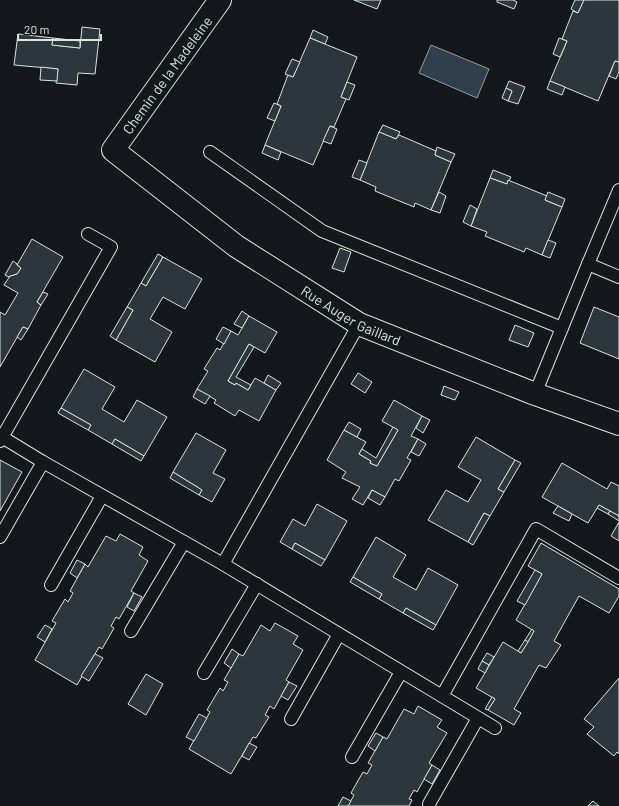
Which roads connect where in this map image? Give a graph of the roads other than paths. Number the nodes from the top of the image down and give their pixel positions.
1 (220, 0) edge
2 (113, 150) joint
3 (210, 152) dead end
4 (619, 190) edge
5 (88, 234) dead end
6 (588, 264) junction
7 (619, 277) edge
8 (359, 324) junction
9 (562, 328) junction
10 (535, 394) junction
11 (619, 424) edge
12 (1, 439) edge
13 (43, 462) junction
14 (102, 496) junction
15 (0, 537) edge
16 (184, 542) junction
17 (223, 564) junction
18 (619, 578) edge
19 (51, 584) dead end
20 (257, 584) junction
21 (131, 631) dead end
22 (339, 634) junction
23 (401, 672) junction
24 (204, 673) dead end
25 (442, 696) junction
26 (478, 718) junction
27 (291, 719) dead end
28 (495, 728) dead end
29 (352, 757) dead end
30 (429, 804) dead end

1 - 2 street, Chemin de la Madeleine
2 - 8 street, Rue Auger Gaillard
3 - 9 lane
4 - 6 lane
5 - 12 lane
6 - 7 lane
6 - 9 lane
8 - 10 street, Rue Auger Gaillard
8 - 17 lane
9 - 10 lane
10 - 11 street, Rue Auger Gaillard
12 - 13 lane
13 - 14 lane
13 - 15 lane
14 - 16 lane
14 - 19 lane
16 - 17 lane
16 - 21 lane
17 - 20 lane
18 - 25 lane
20 - 22 lane
20 - 24 lane
22 - 23 lane
22 - 27 lane
23 - 25 lane
23 - 29 lane
25 - 26 lane
26 - 28 lane
26 - 30 lane

